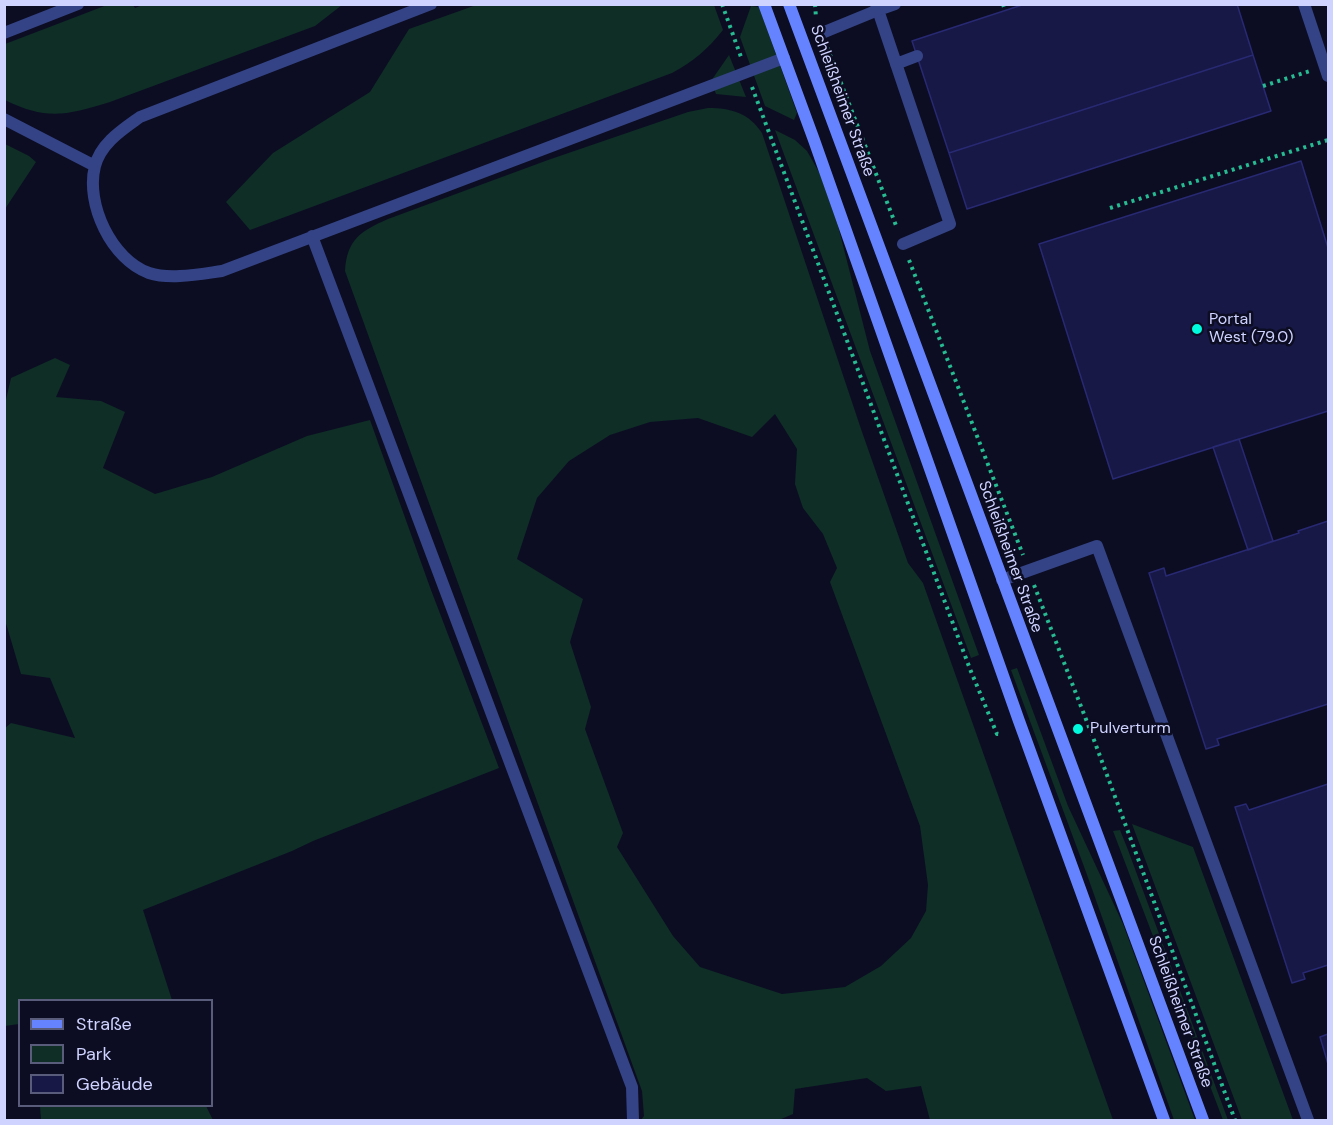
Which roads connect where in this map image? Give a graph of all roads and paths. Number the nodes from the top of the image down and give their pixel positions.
1 (78, 4) edge
2 (431, 4) edge
3 (722, 4) edge
4 (764, 4) edge
5 (789, 4) edge
6 (895, 4) edge
7 (1003, 4) edge
8 (1304, 4) edge
9 (877, 7) edge
10 (1005, 11) dead end
11 (4, 33) edge
12 (822, 33) dead end
13 (917, 56) dead end
14 (784, 58) junction
15 (896, 64) junction
16 (1327, 71) edge
17 (746, 72) junction
18 (1263, 86) dead end
19 (4, 119) edge
20 (1329, 140) edge
21 (95, 166) junction
22 (1110, 208) dead end
23 (312, 236) junction
24 (903, 244) dead end
25 (1002, 580) junction
26 (1077, 699) dead end
27 (1071, 701) dead end
28 (998, 734) dead end
29 (1099, 752) dead end
30 (1092, 754) dead end
31 (633, 1120) edge
32 (1164, 1120) edge
33 (1203, 1120) edge
34 (1308, 1120) edge

1 - 11 street
2 - 21 street
3 - 17 path
4 - 14 main road
5 - 25 main road, Schleißheimer Straße
6 - 9 street
7 - 10 path
8 - 16 street
9 - 12 street
9 - 15 street
13 - 15 street
14 - 17 street
14 - 32 main road
15 - 24 street
16 - 18 path
17 - 23 street
17 - 28 path
19 - 21 street
20 - 22 path
21 - 23 street
23 - 31 street
25 - 33 main road, Schleißheimer Straße
25 - 34 street
26 - 27 path
29 - 30 path

